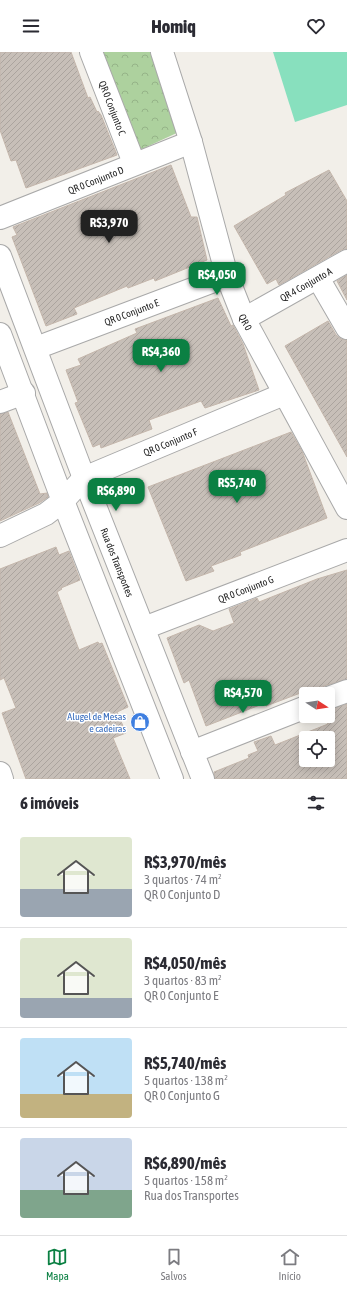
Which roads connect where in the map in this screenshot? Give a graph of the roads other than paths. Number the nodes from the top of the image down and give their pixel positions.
1 (91, 52) edge
2 (162, 52) edge
3 (191, 142) junction
4 (134, 163) junction
5 (0, 218) edge
6 (0, 256) edge
7 (347, 261) edge
8 (227, 276) junction
9 (318, 278) junction
10 (244, 319) junction
11 (347, 328) edge
12 (0, 334) edge
13 (36, 348) junction
14 (24, 393) junction
15 (284, 394) junction
16 (0, 402) edge
17 (84, 478) junction
18 (63, 501) junction
19 (347, 508) edge
20 (0, 536) edge
21 (347, 550) edge
22 (144, 628) junction
23 (347, 691) edge
24 (335, 695) edge
25 (299, 710) edge
26 (192, 752) junction
27 (0, 773) edge
28 (2, 779) edge
29 (172, 779) edge
30 (203, 779) edge

1 - 4 street, QR 0 Conjunto C
2 - 3 street, QR 0
3 - 4 street, QR 0 Conjunto D
3 - 8 street, QR 0
4 - 5 street, QR 0 Conjunto D
6 - 13 street, Rua dos Transportes
7 - 9 street, QR 4 Conjunto A
8 - 10 street, QR 0
8 - 13 street, QR 0 Conjunto E
9 - 10 street, QR 4 Conjunto A
9 - 11 street
10 - 15 street, QR 0
12 - 14 street
13 - 17 street, Rua dos Transportes
14 - 16 street
14 - 18 street
15 - 17 street, QR 0 Conjunto F
15 - 19 street, QR 0
17 - 18 street, QR 0 Conjunto F
17 - 22 street, Rua dos Transportes
18 - 20 street, QR 0 Conjunto F
18 - 29 street
21 - 22 street, QR 0 Conjunto G
22 - 26 street, Rua dos Transportes
23 - 24 street
25 - 26 street
26 - 30 street, Rua dos Transportes
27 - 28 street

